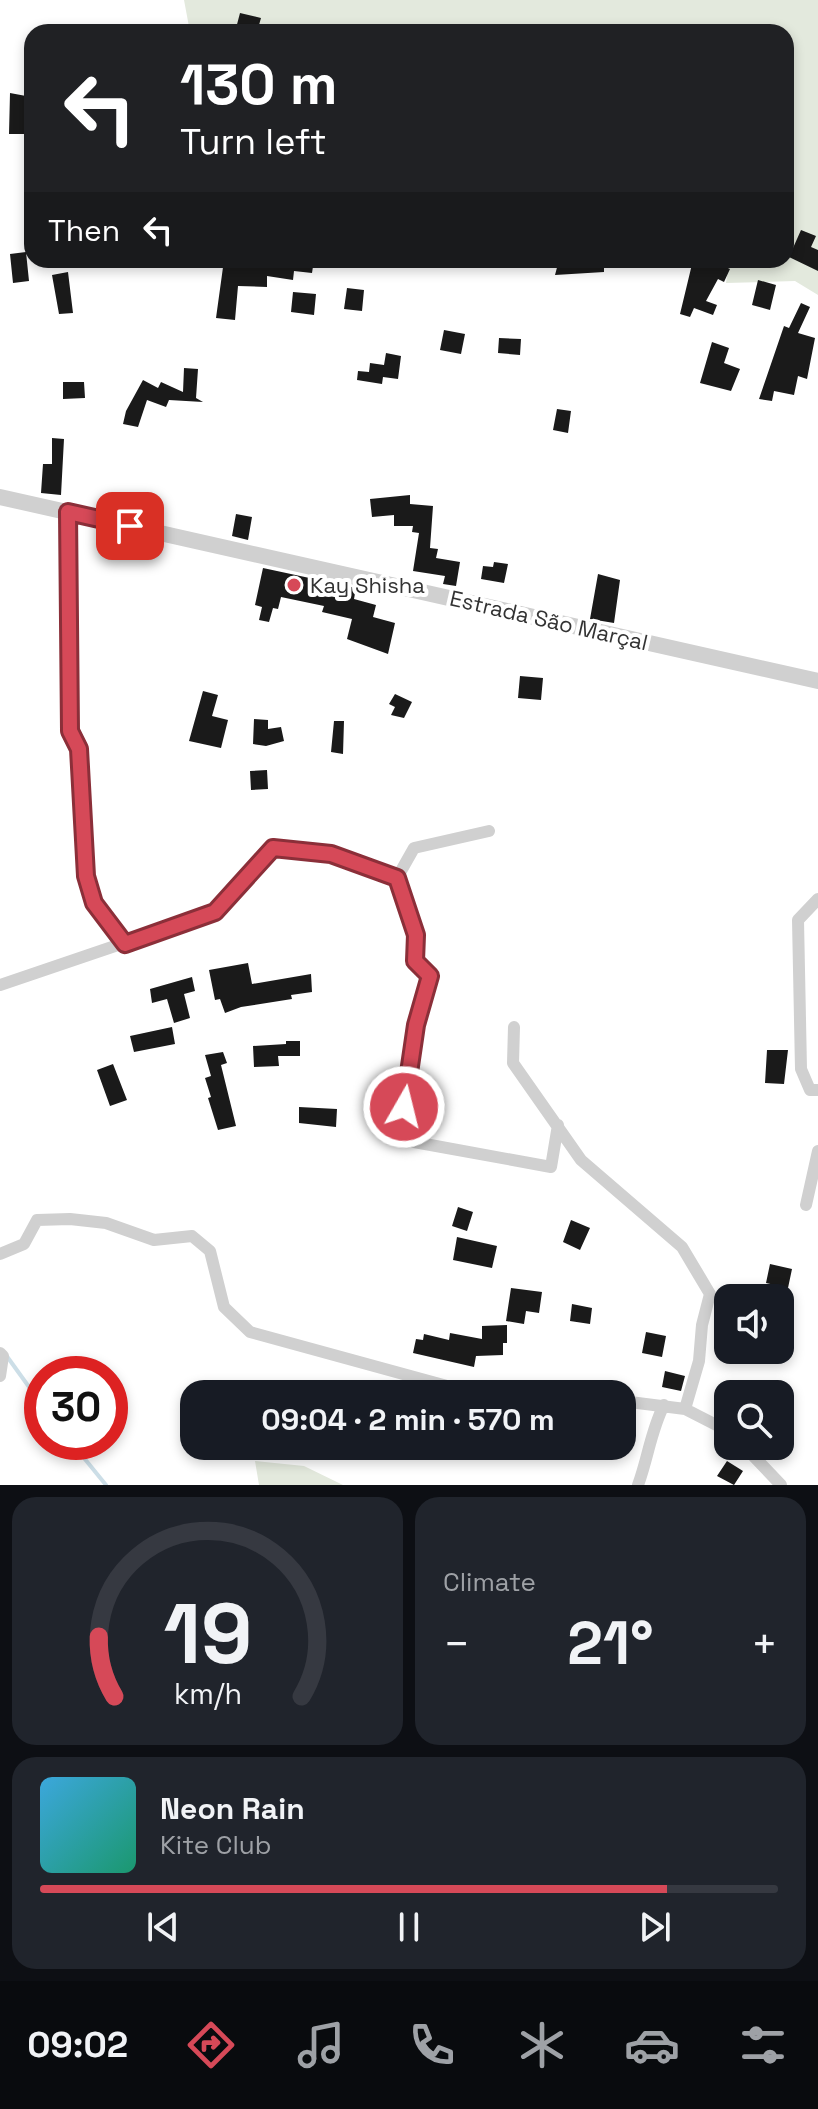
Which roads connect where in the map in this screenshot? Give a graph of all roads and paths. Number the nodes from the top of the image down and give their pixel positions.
1 (0, 497) edge
2 (68, 512) junction
3 (818, 681) edge
4 (489, 831) dead end
5 (397, 878) junction
6 (818, 899) edge
7 (125, 944) junction
8 (0, 985) edge
9 (514, 1027) dead end
10 (818, 1090) edge
11 (558, 1125) junction
12 (818, 1151) edge
13 (806, 1205) dead end
14 (0, 1254) edge
15 (0, 1353) edge
16 (0, 1376) edge
17 (425, 1380) edge
18 (636, 1402) edge
19 (664, 1405) junction
20 (685, 1409) junction
21 (714, 1424) edge
22 (757, 1460) edge
23 (638, 1485) edge
24 (781, 1485) edge

1 - 2 street, Estrada São Marçal
2 - 3 street, Estrada São Marçal
2 - 7 street
4 - 5 street
5 - 7 street
5 - 11 street
6 - 10 street
7 - 8 street
9 - 11 street
11 - 20 street
12 - 13 street
14 - 17 street
15 - 16 street
18 - 19 street
19 - 20 street
19 - 23 street
20 - 21 street
22 - 24 street

